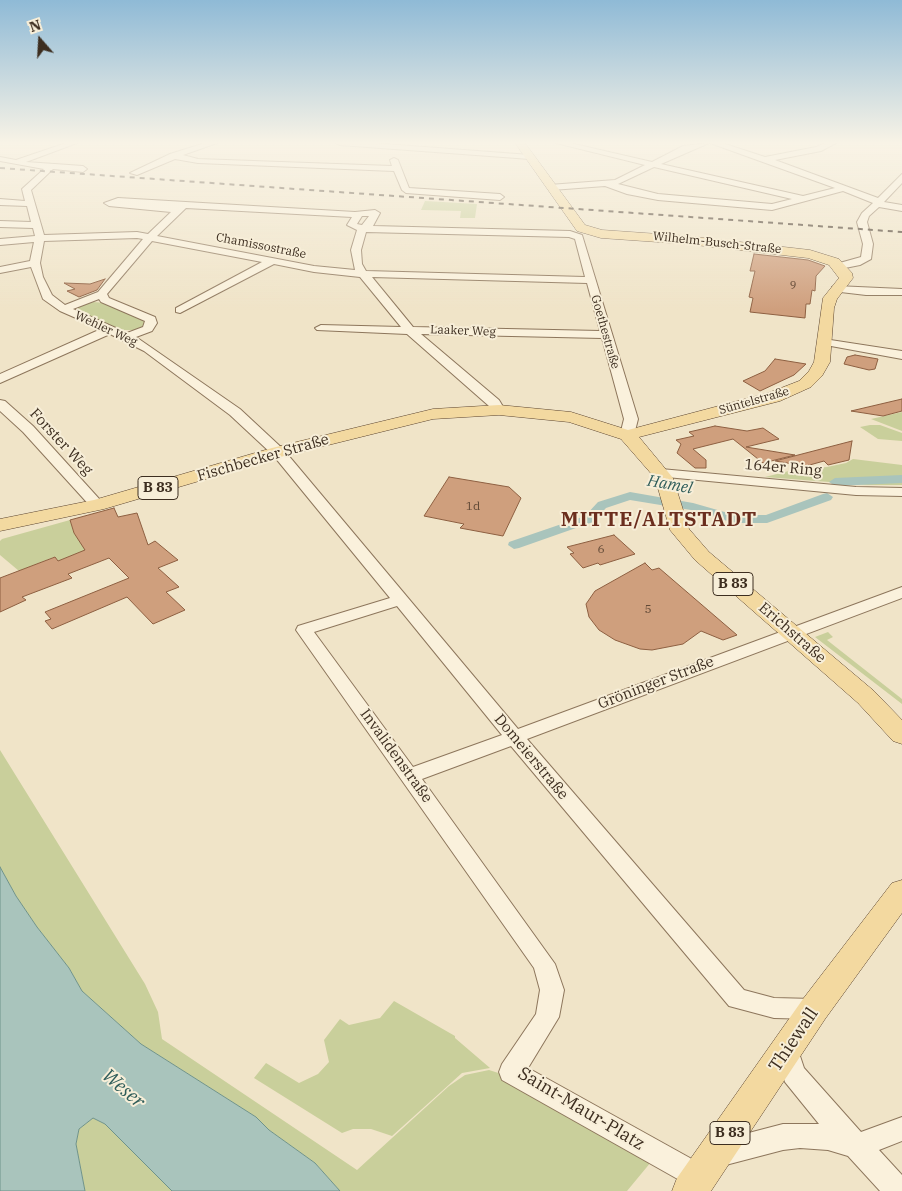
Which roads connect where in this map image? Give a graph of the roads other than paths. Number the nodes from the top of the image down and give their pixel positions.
1 (29, 199) edge
2 (560, 199) edge
3 (670, 199) edge
4 (805, 199) edge
5 (868, 199) edge
6 (882, 199) edge
7 (0, 202) edge
8 (878, 203) junction
9 (31, 204) junction
10 (182, 207) junction
11 (902, 208) edge
12 (357, 215) junction
13 (0, 224) edge
14 (38, 225) junction
15 (363, 229) junction
16 (151, 236) junction
17 (40, 237) junction
18 (0, 242) edge
19 (272, 262) junction
20 (35, 264) junction
21 (357, 264) junction
22 (840, 266) junction
23 (328, 269) junction
24 (0, 270) edge
25 (365, 274) junction
26 (591, 280) junction
27 (836, 289) junction
28 (902, 292) edge
29 (102, 294) junction
30 (64, 309) junction
31 (180, 310) dead end
32 (320, 328) dead end
33 (109, 330) junction
34 (410, 330) junction
35 (606, 335) junction
36 (128, 337) junction
37 (824, 342) junction
38 (902, 355) edge
39 (0, 379) edge
40 (0, 404) edge
41 (499, 410) junction
42 (627, 435) junction
43 (278, 452) junction
44 (661, 473) junction
45 (902, 492) edge
46 (97, 505) junction
47 (0, 525) edge
48 (902, 592) edge
49 (400, 600) junction
50 (791, 633) junction
51 (900, 729) edge
52 (514, 737) junction
53 (413, 781) junction
54 (902, 891) edge
55 (544, 964) joint
56 (814, 1009) junction
57 (786, 1050) junction
58 (902, 1129) edge
59 (857, 1146) junction
60 (701, 1174) edge
61 (898, 1191) edge

1 - 9 street, Wehler Weg
2 - 22 main road, Wilhelm-Busch-Straße
3 - 4 street
5 - 8 street
6 - 8 street
7 - 9 street
8 - 11 street
8 - 22 street
9 - 14 street, Wehler Weg
10 - 10 street
10 - 12 street
10 - 16 street
12 - 15 street
12 - 15 street
13 - 14 street
14 - 17 street, Wehler Weg
15 - 21 street
15 - 26 street, Goethestraße
16 - 17 street, Chamissostraße
16 - 19 street, Chamissostraße
16 - 29 street
17 - 18 street
17 - 20 street, Wehler Weg
19 - 23 street, Chamissostraße
19 - 31 street
20 - 24 street
20 - 30 street, Wehler Weg
21 - 23 street, Chamissostraße
21 - 25 street
22 - 27 main road, Süntelstraße
23 - 25 street, Chamissostraße
25 - 26 street, Chamissostraße
25 - 34 street
26 - 35 street, Goethestraße
27 - 28 street
27 - 37 main road, Süntelstraße
29 - 30 street
29 - 36 street
30 - 33 street, Wehler Weg
32 - 34 street, Laaker Weg
33 - 36 street, Wehler Weg
33 - 39 street
34 - 35 street, Laaker Weg
34 - 41 street
35 - 42 street, Goethestraße
36 - 43 street, Wehler Weg
37 - 38 street
37 - 42 main road, Süntelstraße
40 - 46 street, Forster Weg
41 - 42 main road, B 83
41 - 43 main road, Fischbecker Straße / B 83
42 - 44 main road, B 83
43 - 46 main road, Fischbecker Straße / B 83
43 - 49 street, Domeierstraße
44 - 45 street, 164er Ring
44 - 50 main road, Erichstraße / B 83
46 - 47 main road, Fischbecker Straße / B 83
48 - 50 street, Gröninger Straße
49 - 52 street, Domeierstraße
49 - 53 street, Invalidenstraße
50 - 51 main road, Erichstraße / B 83
50 - 52 street, Gröninger Straße
52 - 53 street, Gröninger Straße
52 - 56 street, Domeierstraße
53 - 55 street, Invalidenstraße
54 - 56 main road, Thiewall / B 83
55 - 60 street, Saint-Maur-Platz
56 - 57 main road, Thiewall / B 83
57 - 59 street
57 - 60 main road, Thiewall / B 83
58 - 59 street
59 - 60 street
59 - 61 street

